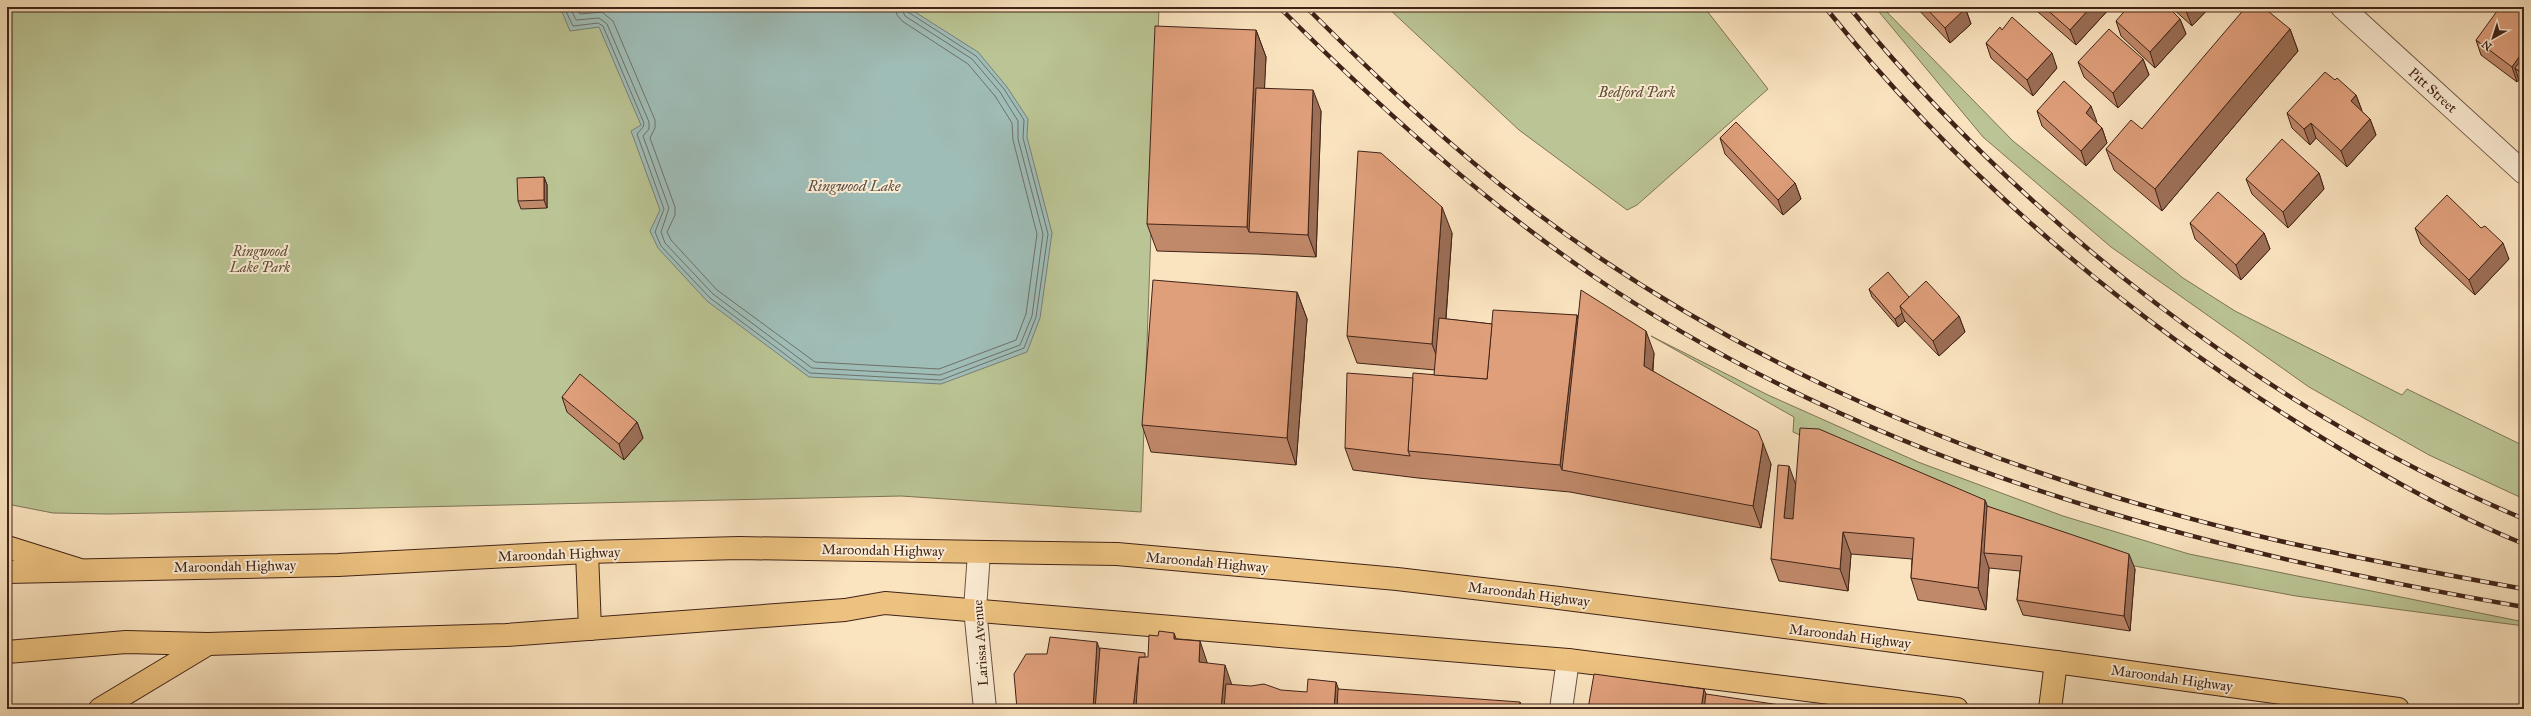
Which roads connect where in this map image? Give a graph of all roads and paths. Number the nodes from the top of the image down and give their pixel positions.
1 (2342, 7) edge
2 (2524, 173) edge
3 (7, 547) edge
4 (587, 552) junction
5 (979, 552) junction
6 (77, 568) junction
7 (7, 572) edge
8 (975, 609) junction
9 (590, 629) junction
10 (208, 644) junction
11 (7, 652) edge
12 (1568, 660) junction
13 (2056, 662) junction
14 (100, 709) edge
15 (985, 709) edge
16 (1561, 709) edge
17 (1957, 709) edge
18 (2050, 709) edge
19 (2398, 709) edge

1 - 2 street, Pitt Street
3 - 6 main road
4 - 5 main road, Maroondah Highway
4 - 6 main road, Maroondah Highway
4 - 9 main road
5 - 8 street, Larissa Avenue
5 - 13 main road, Maroondah Highway
6 - 7 main road, Maroondah Highway
8 - 9 main road
8 - 12 main road
8 - 15 street, Larissa Avenue
9 - 10 main road
10 - 11 main road
10 - 14 main road
12 - 16 street
12 - 17 main road
13 - 18 main road
13 - 19 main road, Maroondah Highway

